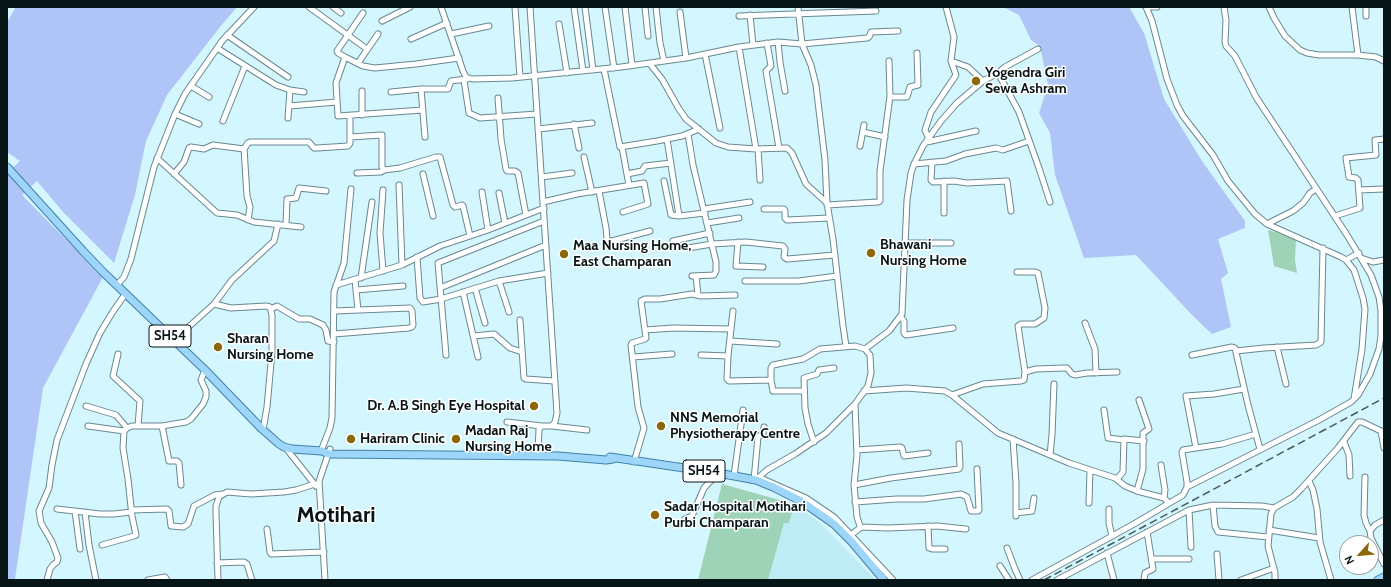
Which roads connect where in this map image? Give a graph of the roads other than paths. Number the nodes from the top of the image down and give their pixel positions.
1 (254, 7) edge
2 (309, 7) edge
3 (333, 7) edge
4 (410, 7) edge
5 (441, 7) edge
6 (515, 7) edge
7 (530, 7) edge
8 (574, 7) edge
9 (585, 7) edge
10 (605, 7) edge
11 (625, 7) edge
12 (645, 7) edge
13 (656, 7) edge
14 (798, 7) edge
15 (946, 7) edge
16 (1146, 7) edge
17 (1150, 7) edge
18 (1157, 7) edge
19 (1224, 7) edge
20 (1270, 7) edge
21 (1352, 7) edge
22 (1366, 7) edge
23 (861, 9) edge
24 (876, 11) dead end
25 (680, 12) dead end
26 (341, 13) dead end
27 (363, 13) dead end
28 (798, 13) junction
29 (750, 15) junction
30 (739, 16) dead end
31 (1366, 16) dead end
32 (382, 21) dead end
33 (447, 23) junction
34 (559, 24) dead end
35 (489, 26) dead end
36 (658, 26) junction
37 (647, 27) junction
38 (898, 31) dead end
39 (378, 34) dead end
40 (451, 34) junction
41 (227, 35) junction
42 (348, 35) junction
43 (648, 36) dead end
44 (411, 39) dead end
45 (778, 42) junction
46 (767, 43) junction
47 (802, 44) junction
48 (753, 45) junction
49 (739, 46) junction
50 (217, 48) junction
51 (367, 49) junction
52 (1038, 49) dead end
53 (705, 54) junction
54 (917, 54) dead end
55 (1358, 55) junction
56 (345, 57) junction
57 (459, 58) junction
58 (686, 58) junction
59 (664, 61) junction
60 (889, 61) dead end
61 (951, 61) junction
62 (1384, 61) edge
63 (358, 63) junction
64 (650, 64) junction
65 (632, 65) junction
66 (245, 66) junction
67 (614, 68) junction
68 (604, 69) junction
69 (593, 70) junction
70 (583, 71) junction
71 (998, 72) junction
72 (567, 73) junction
73 (534, 76) junction
74 (288, 77) dead end
75 (520, 77) junction
76 (466, 79) junction
77 (983, 81) junction
78 (191, 86) junction
79 (421, 89) junction
80 (290, 90) junction
81 (362, 90) dead end
82 (785, 91) dead end
83 (304, 92) dead end
84 (391, 92) dead end
85 (210, 97) dead end
86 (890, 97) junction
87 (498, 98) dead end
88 (337, 102) junction
89 (289, 106) junction
90 (423, 110) junction
91 (175, 114) junction
92 (537, 114) junction
93 (362, 115) junction
94 (350, 116) junction
95 (499, 117) junction
96 (288, 118) dead end
97 (223, 121) dead end
98 (592, 123) dead end
99 (199, 124) dead end
100 (574, 124) junction
101 (864, 124) dead end
102 (720, 128) dead end
103 (538, 129) junction
104 (699, 129) junction
105 (976, 131) dead end
106 (863, 132) junction
107 (688, 134) junction
108 (350, 137) junction
109 (425, 137) dead end
110 (885, 137) junction
111 (667, 139) junction
112 (1384, 139) edge
113 (928, 140) junction
114 (1029, 140) junction
115 (860, 146) dead end
116 (622, 147) junction
117 (244, 148) junction
118 (579, 148) dead end
119 (779, 148) junction
120 (757, 149) junction
121 (584, 157) dead end
122 (157, 158) junction
123 (932, 162) junction
124 (671, 164) junction
125 (914, 164) junction
126 (7, 167) edge
127 (384, 170) junction
128 (357, 173) dead end
129 (572, 173) dead end
130 (174, 174) junction
131 (423, 174) dead end
132 (627, 174) junction
133 (542, 177) junction
134 (664, 180) dead end
135 (760, 180) dead end
136 (944, 181) junction
137 (399, 185) dead end
138 (629, 185) junction
139 (351, 189) dead end
140 (1316, 189) junction
141 (1384, 189) edge
142 (383, 190) dead end
143 (599, 190) junction
144 (1358, 190) junction
145 (326, 191) dead end
146 (482, 192) dead end
147 (592, 192) junction
148 (499, 193) dead end
149 (372, 202) dead end
150 (543, 202) junction
151 (750, 202) dead end
152 (1050, 202) dead end
153 (827, 204) junction
154 (544, 208) junction
155 (764, 209) dead end
156 (704, 211) junction
157 (1011, 211) dead end
158 (623, 212) dead end
159 (944, 213) dead end
160 (526, 215) junction
161 (433, 216) dead end
162 (679, 216) junction
163 (1335, 216) junction
164 (739, 218) dead end
165 (830, 218) junction
166 (248, 220) junction
167 (544, 221) junction
168 (505, 223) junction
169 (707, 223) junction
170 (278, 224) junction
171 (1267, 224) junction
172 (286, 225) junction
173 (301, 227) dead end
174 (488, 230) junction
175 (650, 231) dead end
176 (710, 233) junction
177 (470, 236) junction
178 (673, 241) dead end
179 (738, 242) junction
180 (906, 242) junction
181 (951, 243) dead end
182 (712, 244) junction
183 (546, 245) junction
184 (688, 248) dead end
185 (1324, 248) junction
186 (835, 255) junction
187 (1360, 256) junction
188 (417, 257) junction
189 (1346, 260) junction
190 (1384, 260) edge
191 (402, 265) junction
192 (763, 267) dead end
193 (383, 271) junction
194 (1017, 272) dead end
195 (548, 273) junction
196 (838, 276) junction
197 (361, 278) junction
198 (354, 280) junction
199 (499, 281) junction
200 (746, 281) dead end
201 (117, 285) junction
202 (336, 285) junction
203 (403, 286) dead end
204 (440, 288) junction
205 (475, 288) junction
206 (356, 290) junction
207 (463, 292) junction
208 (126, 293) junction
209 (698, 295) junction
210 (735, 295) dead end
211 (441, 299) junction
212 (214, 304) junction
213 (271, 309) junction
214 (358, 310) junction
215 (334, 311) junction
216 (733, 311) dead end
217 (509, 312) dead end
218 (901, 317) junction
219 (520, 320) dead end
220 (485, 323) dead end
221 (1085, 323) dead end
222 (953, 328) dead end
223 (731, 329) junction
224 (645, 330) junction
225 (334, 334) junction
226 (474, 336) junction
227 (174, 340) junction
228 (730, 341) junction
229 (334, 342) junction
230 (777, 344) dead end
231 (846, 346) junction
232 (1277, 347) junction
233 (865, 349) junction
234 (1236, 351) junction
235 (522, 352) junction
236 (118, 354) dead end
237 (672, 354) dead end
238 (446, 355) dead end
239 (701, 355) dead end
240 (1192, 355) dead end
241 (728, 356) junction
242 (633, 357) junction
243 (478, 358) dead end
244 (834, 368) dead end
245 (204, 370) junction
246 (1025, 372) junction
247 (1117, 372) dead end
248 (1096, 373) junction
249 (554, 380) junction
250 (771, 380) junction
251 (1054, 384) dead end
252 (1286, 384) dead end
253 (1244, 389) junction
254 (804, 391) junction
255 (864, 391) junction
256 (952, 395) junction
257 (1139, 400) dead end
258 (1354, 400) junction
259 (855, 404) junction
260 (86, 406) dead end
261 (743, 410) dead end
262 (1104, 410) dead end
263 (507, 422) dead end
264 (88, 426) dead end
265 (138, 426) junction
266 (162, 426) junction
267 (542, 426) junction
268 (552, 426) junction
269 (764, 427) dead end
270 (126, 429) junction
271 (263, 430) junction
272 (587, 430) dead end
273 (1256, 434) junction
274 (1013, 440) junction
275 (1124, 440) junction
276 (1144, 440) junction
277 (814, 442) junction
278 (1344, 442) junction
279 (959, 444) dead end
280 (284, 447) junction
281 (1196, 448) junction
282 (1384, 448) edge
283 (857, 450) junction
284 (1260, 450) junction
285 (325, 451) junction
286 (538, 452) junction
287 (928, 453) dead end
288 (1050, 455) junction
289 (613, 459) junction
290 (634, 462) junction
291 (1161, 465) dead end
292 (977, 468) dead end
293 (1090, 470) junction
294 (718, 473) junction
295 (734, 476) junction
296 (1350, 476) dead end
297 (1365, 477) dead end
298 (756, 479) junction
299 (1117, 480) junction
300 (1309, 481) junction
301 (315, 484) junction
302 (181, 485) dead end
303 (854, 485) junction
304 (1187, 487) junction
305 (1137, 491) junction
306 (320, 492) junction
307 (224, 494) junction
308 (1034, 498) dead end
309 (1164, 498) junction
310 (855, 502) junction
311 (1089, 503) dead end
312 (1169, 503) junction
313 (1213, 505) junction
314 (1274, 508) junction
315 (57, 509) dead end
316 (1109, 509) dead end
317 (1189, 510) junction
318 (75, 511) junction
319 (131, 511) junction
320 (85, 512) junction
321 (685, 518) dead end
322 (1384, 520) edge
323 (928, 526) junction
324 (860, 528) junction
325 (267, 529) dead end
326 (966, 530) dead end
327 (1269, 530) junction
328 (1370, 531) junction
329 (1147, 532) junction
330 (852, 534) junction
331 (1112, 536) junction
332 (1268, 537) junction
333 (1319, 538) junction
334 (102, 545) dead end
335 (1191, 546) dead end
336 (1007, 548) dead end
337 (80, 549) dead end
338 (945, 549) dead end
339 (324, 552) junction
340 (1107, 554) junction
341 (1216, 554) dead end
342 (1152, 559) junction
343 (1190, 559) dead end
344 (217, 563) junction
345 (1384, 564) edge
346 (1000, 566) dead end
347 (1274, 568) junction
348 (1384, 577) edge
349 (1064, 578) edge
350 (47, 580) edge
351 (96, 580) edge
352 (148, 580) edge
353 (168, 580) edge
354 (218, 580) edge
355 (252, 580) edge
356 (325, 580) edge
357 (884, 580) edge
358 (893, 580) edge
359 (1009, 580) edge
360 (1020, 580) edge
361 (1032, 580) edge
362 (1057, 580) edge
363 (1114, 580) edge
364 (1144, 580) edge
365 (1219, 580) edge
366 (1241, 580) edge
367 (1275, 580) edge
368 (1331, 580) edge
369 (1378, 580) edge

1 - 41 street
2 - 42 street
3 - 26 street
4 - 32 street
5 - 33 street
6 - 75 street
7 - 73 street
8 - 70 street
9 - 69 street
10 - 67 street
11 - 65 street
12 - 37 street
13 - 36 street
14 - 28 street
15 - 61 street
16 - 171 street
17 - 18 street
19 - 140 street
20 - 55 street
21 - 55 street
22 - 31 street
23 - 24 street
23 - 28 street
25 - 58 street
27 - 42 street
28 - 29 street
28 - 47 street
29 - 30 street
29 - 48 street
33 - 40 street
33 - 44 street
34 - 72 street
35 - 40 street
36 - 37 street
36 - 59 street
37 - 43 street
38 - 47 street
39 - 51 street
40 - 57 street
41 - 50 street
41 - 74 street
42 - 51 street
42 - 56 street
45 - 46 street
45 - 47 street
45 - 82 street
46 - 48 street
46 - 119 street
47 - 153 street
48 - 49 street
49 - 53 street
49 - 120 street
50 - 66 street
50 - 78 street
51 - 63 street
52 - 71 street
53 - 58 street
53 - 102 street
54 - 86 street
55 - 62 street
56 - 63 street
56 - 88 street
57 - 63 street
57 - 76 street
58 - 59 street
59 - 64 street
60 - 86 street
61 - 77 street
61 - 113 street
64 - 65 street
64 - 104 street
65 - 67 street
66 - 80 street
66 - 97 street
67 - 68 street
68 - 69 street
68 - 116 street
69 - 70 street
70 - 72 street
71 - 77 street
71 - 114 street
72 - 73 street
73 - 75 street
73 - 92 street
75 - 76 street
76 - 79 street
76 - 95 street
77 - 113 street
78 - 85 street
78 - 91 street
79 - 84 street
79 - 90 street
80 - 83 street
80 - 89 street
81 - 93 street
86 - 110 street
87 - 95 street
88 - 89 street
88 - 94 street
89 - 96 street
90 - 93 street
90 - 109 street
91 - 99 street
91 - 122 street
92 - 95 street
92 - 103 street
93 - 94 street
94 - 108 street
95 - 160 street
98 - 100 street
100 - 103 street
100 - 118 street
101 - 106 street
103 - 133 street
104 - 107 street
104 - 120 street
105 - 113 street
106 - 110 street
106 - 115 street
107 - 111 street
107 - 156 street
108 - 117 street
108 - 127 street
110 - 153 street
111 - 116 street
111 - 124 street
112 - 144 street
113 - 125 street
114 - 123 street
114 - 152 street
116 - 132 street
117 - 130 street
117 - 166 street
119 - 120 street
119 - 153 street
120 - 135 street
121 - 147 street
122 - 130 street
122 - 201 street
123 - 125 street
123 - 136 street
124 - 132 street
124 - 162 street
125 - 180 street
126 - 201 main road, SH54
127 - 128 street
127 - 177 street
129 - 133 street
130 - 166 street
131 - 161 street
132 - 138 street
133 - 150 street
134 - 162 street
136 - 157 street
136 - 159 street
137 - 191 street
138 - 143 street
138 - 158 street
139 - 202 street
140 - 163 street
140 - 171 street
141 - 144 street
142 - 193 street
143 - 147 street
143 - 175 street
144 - 163 street
145 - 172 street
146 - 174 street
147 - 150 street
148 - 168 street
149 - 197 street
150 - 154 street
151 - 156 street
153 - 165 street
154 - 160 street
154 - 167 street
155 - 165 street
156 - 162 street
156 - 169 street
160 - 168 street
163 - 187 street
164 - 169 street
165 - 186 street
166 - 170 street
167 - 183 street
167 - 204 street
168 - 174 street
169 - 176 street
170 - 172 street
170 - 212 street
171 - 185 street
172 - 173 street
174 - 177 street
176 - 178 street
176 - 182 street
177 - 188 street
179 - 182 street
179 - 186 street
179 - 192 street
180 - 181 street
180 - 218 street
182 - 184 street
182 - 209 street
183 - 195 street
183 - 204 street
185 - 189 street
185 - 232 street
186 - 196 street
187 - 189 street
187 - 190 street
187 - 258 street
188 - 191 street
188 - 211 street
189 - 258 street
191 - 193 street
193 - 197 street
194 - 246 street
195 - 199 street
195 - 249 street
196 - 200 street
196 - 231 street
197 - 198 street
198 - 202 street
198 - 206 street
199 - 205 street
199 - 217 street
201 - 208 main road, SH54
202 - 215 street
203 - 206 street
204 - 211 street
205 - 207 street
205 - 220 street
206 - 214 street
207 - 211 street
207 - 226 street
208 - 227 main road, SH54
208 - 350 street
209 - 210 street
209 - 224 street
211 - 238 street
212 - 213 street
212 - 227 street
213 - 229 street
213 - 271 street
214 - 215 street
214 - 225 street
215 - 225 street
216 - 223 street
218 - 222 street
218 - 233 street
219 - 235 street
221 - 248 street
223 - 224 street
223 - 228 street
224 - 242 street
225 - 229 street
226 - 235 street
226 - 243 street
227 - 245 main road, SH54
228 - 230 street
228 - 241 street
229 - 285 street
231 - 233 street
231 - 250 street
232 - 234 street
232 - 252 street
233 - 255 street
234 - 240 street
234 - 253 street
235 - 249 street
236 - 265 street
237 - 242 street
239 - 241 street
241 - 250 street
242 - 290 street
244 - 254 street
245 - 266 street
245 - 271 main road, SH54
246 - 248 street
246 - 256 street
247 - 248 street
249 - 268 street
250 - 254 street
251 - 288 street
253 - 273 street
253 - 281 street
254 - 277 street
255 - 256 street
255 - 259 street
256 - 274 street
257 - 276 street
258 - 284 street
259 - 277 street
259 - 283 street
260 - 270 street
261 - 295 street
262 - 275 street
263 - 267 street
264 - 270 street
265 - 266 street
265 - 270 street
266 - 302 street
267 - 268 street
267 - 286 street
268 - 272 street
269 - 298 street
270 - 319 street
271 - 280 main road, SH54
273 - 281 street
273 - 284 street
274 - 288 street
274 - 308 street
275 - 276 street
275 - 299 street
276 - 305 street
277 - 298 street
278 - 282 street
278 - 296 street
278 - 300 street
279 - 303 street
280 - 285 main road, SH54
280 - 301 street
281 - 304 street
283 - 287 street
283 - 303 street
284 - 304 street
285 - 286 main road, SH54
285 - 289 main road, SH54
285 - 306 street
286 - 289 main road, SH54
288 - 293 street
289 - 290 main road, SH54
290 - 294 main road, SH54
291 - 309 street
292 - 310 street
293 - 299 street
293 - 311 street
294 - 295 main road, SH54
294 - 321 street
295 - 298 main road, SH54
297 - 328 street
298 - 330 street
298 - 357 main road, SH54
299 - 305 street
300 - 314 street
300 - 333 street
301 - 306 street
301 - 307 street
303 - 310 street
304 - 312 street
305 - 309 street
306 - 339 street
307 - 319 street
307 - 344 street
309 - 312 street
310 - 324 street
312 - 331 street
313 - 314 street
313 - 317 street
313 - 332 street
314 - 327 street
315 - 318 street
316 - 331 street
317 - 329 street
317 - 335 street
318 - 320 street
318 - 337 street
319 - 320 street
319 - 334 street
320 - 351 street
322 - 328 street
323 - 324 street
323 - 326 street
323 - 338 street
324 - 330 street
325 - 339 street
327 - 332 street
327 - 333 street
328 - 345 street
329 - 340 street
329 - 342 street
330 - 358 street
331 - 361 street
332 - 347 street
333 - 368 street
336 - 360 street
339 - 356 street
340 - 349 street
340 - 363 street
341 - 365 street
342 - 343 street
342 - 364 street
344 - 354 street
344 - 355 street
346 - 359 street
347 - 366 street
347 - 367 street
348 - 369 main road
349 - 362 street
352 - 353 street

